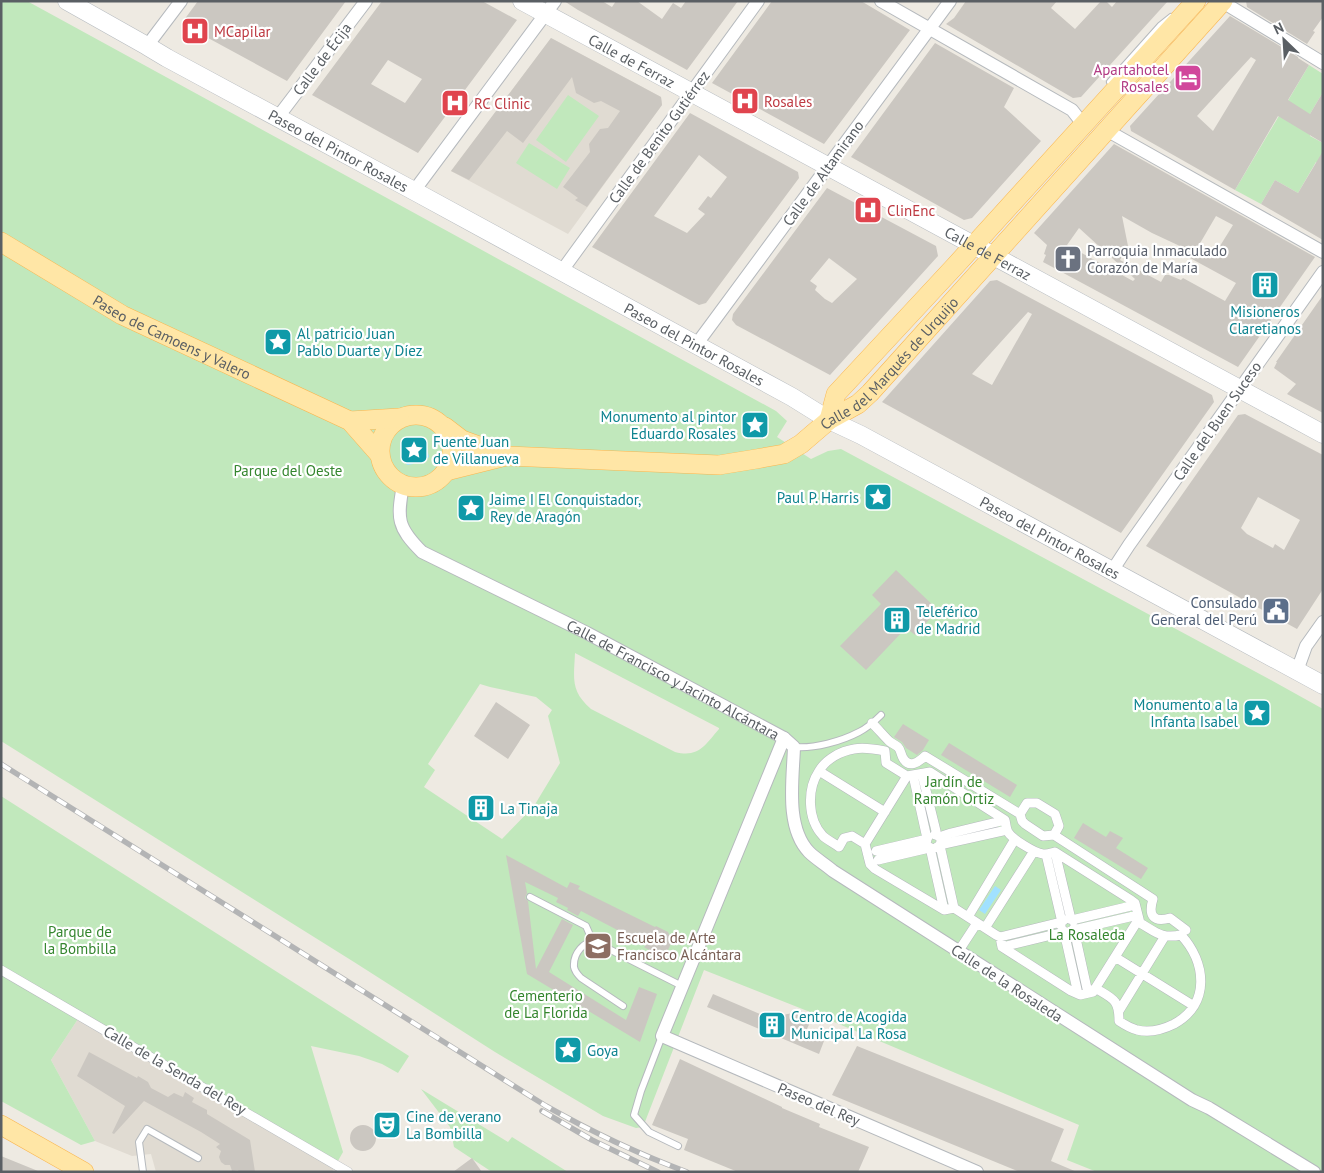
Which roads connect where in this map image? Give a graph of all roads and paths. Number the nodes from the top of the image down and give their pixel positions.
1 (67, 1) edge
2 (181, 1) edge
3 (366, 1) edge
4 (522, 1) edge
5 (758, 1) edge
6 (881, 1) edge
7 (950, 1) edge
8 (1194, 1) edge
9 (1222, 2) edge
10 (550, 8) edge
11 (930, 29) junction
12 (147, 46) junction
13 (1323, 63) edge
14 (1110, 82) dead end
15 (691, 93) junction
16 (278, 117) junction
17 (1082, 127) junction
18 (1108, 131) junction
19 (828, 166) junction
20 (414, 191) junction
21 (1, 242) edge
22 (974, 245) junction
23 (1323, 252) edge
24 (994, 256) junction
25 (561, 272) junction
26 (1323, 272) edge
27 (696, 345) junction
28 (1239, 390) junction
29 (398, 418) junction
30 (829, 420) junction
31 (350, 421) junction
32 (443, 426) junction
33 (1323, 434) edge
34 (379, 454) junction
35 (506, 456) junction
36 (446, 471) junction
37 (403, 485) junction
38 (1112, 571) junction
39 (1323, 622) edge
40 (1297, 671) junction
41 (1323, 685) edge
42 (881, 715) dead end
43 (872, 724) junction
44 (784, 738) junction
45 (794, 747) junction
46 (819, 771) junction
47 (914, 775) junction
48 (885, 812) junction
49 (1020, 814) junction
50 (1006, 820) junction
51 (1007, 830) junction
52 (1054, 835) junction
53 (1016, 839) junction
54 (933, 842) junction
55 (865, 844) junction
56 (876, 851) dead end
57 (1034, 851) junction
58 (1056, 852) junction
59 (1046, 854) junction
60 (878, 860) dead end
61 (530, 897) dead end
62 (1135, 905) junction
63 (954, 908) junction
64 (944, 910) junction
65 (968, 917) junction
66 (1138, 918) junction
67 (981, 925) junction
68 (1068, 926) junction
69 (1186, 930) dead end
70 (1165, 936) junction
71 (1000, 937) junction
72 (593, 942) junction
73 (1002, 947) junction
74 (958, 952) junction
75 (1115, 957) junction
76 (1, 970) edge
77 (1142, 973) junction
78 (682, 986) junction
79 (1092, 991) junction
80 (1078, 994) junction
81 (623, 1006) dead end
82 (1194, 1006) junction
83 (1119, 1011) junction
84 (662, 1036) junction
85 (2, 1126) edge
86 (678, 1146) dead end
87 (198, 1158) dead end
88 (84, 1172) edge
89 (144, 1172) edge
90 (348, 1172) edge
91 (977, 1172) edge
92 (1314, 1172) edge

1 - 12 main road, Paseo del Pintor Rosales
2 - 12 street
3 - 16 street, Calle de Écija
4 - 10 main road, Calle de Ferraz
5 - 15 street, Calle de Benito Gutiérrez
6 - 11 street
7 - 11 street, Calle de Altamirano
8 - 14 lane
8 - 17 main road, Calle del Marqués de Urquijo
9 - 13 street
9 - 18 main road, Calle del Marqués de Urquijo
10 - 15 main road, Calle de Ferraz
10 - 20 street
11 - 17 street
11 - 19 street, Calle de Altamirano
12 - 16 main road, Paseo del Pintor Rosales
15 - 19 main road, Calle de Ferraz
15 - 25 street, Calle de Benito Gutiérrez
16 - 20 main road, Paseo del Pintor Rosales
17 - 22 main road, Calle del Marqués de Urquijo
18 - 23 street
18 - 24 main road, Calle del Marqués de Urquijo
19 - 22 main road, Calle de Ferraz
19 - 27 street, Calle de Altamirano
20 - 25 main road, Paseo del Pintor Rosales
21 - 31 main road, Paseo de Camoens y Valero
22 - 24 main road, Calle de Ferraz
22 - 30 main road, Calle del Marqués de Urquijo
24 - 28 main road, Calle de Ferraz
24 - 30 main road, Calle del Marqués de Urquijo
25 - 27 main road, Paseo del Pintor Rosales
26 - 28 street, Calle del Buen Suceso
27 - 30 main road, Paseo del Pintor Rosales
28 - 33 main road, Calle de Ferraz
28 - 38 street, Calle del Buen Suceso
29 - 31 main road
29 - 32 main road
29 - 34 main road
30 - 35 main road
30 - 38 main road, Paseo del Pintor Rosales
31 - 34 main road
32 - 35 main road
32 - 36 main road
34 - 37 main road
35 - 36 main road
36 - 37 main road
37 - 44 street, Calle de Francisco y Jacinto Alcántara
38 - 40 main road, Paseo del Pintor Rosales
39 - 40 street
40 - 41 main road, Paseo del Pintor Rosales
42 - 43 lane
43 - 45 lane
43 - 49 street
44 - 45 street
44 - 78 street, Calle de Francisco y Jacinto Alcántara
45 - 74 street, Calle de la Rosaleda
46 - 47 street
46 - 48 street
46 - 55 street
47 - 48 street
47 - 50 street
47 - 54 street
48 - 55 street
49 - 52 street
49 - 52 street
50 - 51 street
50 - 54 street
51 - 53 street
51 - 54 street
52 - 69 street
53 - 57 street
53 - 65 street
54 - 56 street
54 - 60 street
54 - 63 street
54 - 64 street
55 - 64 street
57 - 59 street
57 - 67 street
58 - 59 street
58 - 62 street
58 - 68 street
59 - 68 street
61 - 72 lane
62 - 66 street
62 - 68 street
63 - 64 street
63 - 65 street
65 - 67 street
66 - 68 street
66 - 70 street
66 - 75 street
67 - 71 street
67 - 74 street
68 - 71 street
68 - 73 street
68 - 79 street
68 - 80 street
70 - 77 street
70 - 82 street
71 - 73 street
72 - 78 lane
72 - 81 lane
73 - 80 street
74 - 92 street, Calle de la Rosaleda
75 - 77 street
75 - 79 street
76 - 90 street, Calle de la Senda del Rey
77 - 82 street
77 - 83 street
78 - 84 street, Calle de Francisco y Jacinto Alcántara
79 - 80 street
79 - 83 street
82 - 83 street
84 - 86 lane
84 - 91 street, Paseo del Rey
85 - 88 main road
87 - 89 lane

